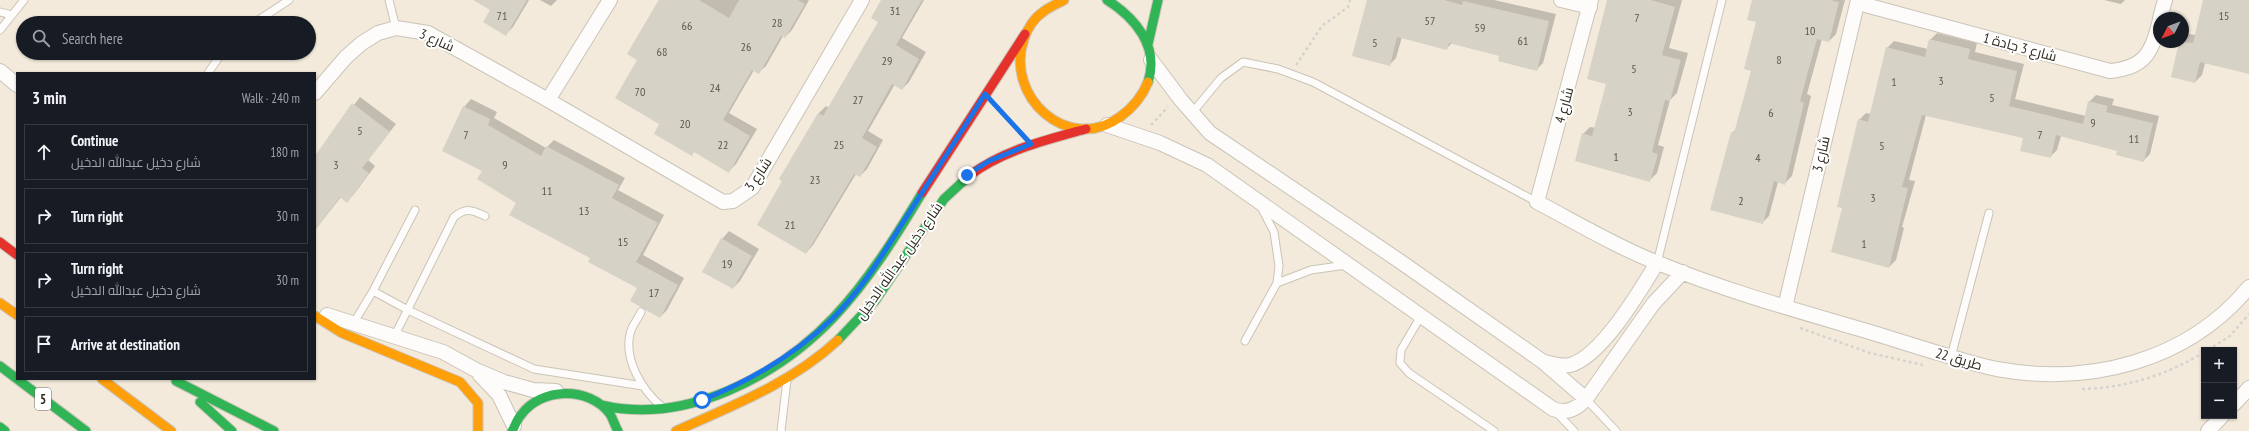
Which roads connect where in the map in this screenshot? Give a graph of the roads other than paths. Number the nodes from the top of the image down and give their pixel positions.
1 (24, 0) edge
2 (288, 0) edge
3 (388, 0) edge
4 (610, 0) edge
5 (862, 0) edge
6 (1064, 0) edge
7 (1107, 0) edge
8 (1158, 0) edge
9 (1561, 0) edge
10 (1722, 0) edge
11 (2165, 0) edge
12 (1858, 1) edge
13 (1590, 3) edge
14 (0, 12) edge
15 (2162, 12) edge
16 (12, 15) junction
17 (264, 16) edge
18 (396, 28) junction
19 (0, 30) edge
20 (1025, 34) junction
21 (1148, 44) junction
22 (2153, 46) edge
23 (217, 60) edge
24 (1151, 60) junction
25 (0, 71) edge
26 (209, 72) edge
27 (16, 84) edge
28 (316, 93) edge
29 (548, 100) junction
30 (1192, 113) junction
31 (1107, 125) junction
32 (1086, 129) junction
33 (1258, 201) junction
34 (1538, 202) junction
35 (414, 210) dead end
36 (1988, 213) dead end
37 (485, 216) dead end
38 (0, 242) edge
39 (16, 254) edge
40 (1657, 263) junction
41 (1348, 265) junction
42 (1683, 272) junction
43 (1277, 283) junction
44 (2249, 287) edge
45 (373, 291) junction
46 (0, 303) edge
47 (1785, 307) junction
48 (316, 310) edge
49 (408, 310) junction
50 (641, 312) dead end
51 (16, 314) edge
52 (1421, 316) junction
53 (316, 317) edge
54 (353, 324) junction
55 (396, 336) junction
56 (1244, 341) dead end
57 (1951, 357) junction
58 (1542, 361) junction
59 (0, 366) edge
60 (476, 370) junction
61 (16, 378) edge
62 (19, 380) edge
63 (103, 380) edge
64 (175, 380) edge
65 (787, 380) junction
66 (643, 386) junction
67 (2249, 388) edge
68 (564, 392) junction
69 (1586, 399) junction
70 (2237, 401) edge
71 (601, 405) junction
72 (664, 409) junction
73 (1553, 409) junction
74 (2219, 419) edge
75 (0, 427) edge
76 (513, 428) edge
77 (5, 431) edge
78 (86, 431) edge
79 (171, 431) edge
80 (232, 431) edge
81 (274, 431) edge
82 (478, 431) edge
83 (618, 431) edge
84 (676, 431) edge
85 (781, 431) edge
86 (1494, 431) edge
87 (1574, 431) edge
88 (1616, 431) edge
89 (2208, 431) edge

1 - 16 lane
2 - 17 lane
3 - 18 lane
4 - 29 street
5 - 29 street, شارع 3
6 - 20 main road, شارع دخيل عبدالله الدخيل
7 - 21 main road
8 - 21 main road
9 - 13 street, شارع 4
10 - 40 lane
11 - 15 street
12 - 22 street, شارع 3 جادة 1
12 - 47 street, شارع 3
13 - 34 street, شارع 4
14 - 16 lane
16 - 19 lane
18 - 28 street, شارع 3
18 - 29 street, شارع 3
20 - 32 main road
20 - 72 main road, شارع دخيل عبدالله الدخيل
21 - 24 main road, شارع دخيل عبدالله الدخيل
23 - 26 lane
24 - 30 street
24 - 31 main road, شارع دخيل عبدالله الدخيل
25 - 27 street
30 - 34 lane
30 - 58 street
31 - 32 main road, شارع دخيل عبدالله الدخيل
31 - 33 street
32 - 65 main road, شارع دخيل عبدالله الدخيل
33 - 41 street
33 - 43 lane
34 - 40 street, طريق 22
35 - 45 lane
36 - 57 lane
37 - 49 lane
38 - 39 main road
40 - 42 street, طريق 22
40 - 58 street
41 - 43 lane
41 - 52 street
42 - 47 street, طريق 22
42 - 69 street
43 - 56 lane
44 - 57 street, طريق 22
45 - 49 lane
45 - 54 lane
46 - 51 main road
47 - 57 street, طريق 22
48 - 54 street
49 - 55 lane
49 - 66 lane
50 - 66 lane
52 - 73 street
52 - 86 lane
53 - 82 main road
54 - 55 street
55 - 60 street
58 - 69 street
59 - 61 main road, 5
60 - 68 street
60 - 76 street
62 - 78 main road, 5
63 - 79 main road
64 - 80 main road
64 - 81 main road
65 - 84 main road, شارع دخيل عبدالله الدخيل
65 - 85 lane
66 - 72 lane
67 - 70 street
68 - 71 main road
68 - 76 main road
69 - 73 street
69 - 88 lane
71 - 72 main road, شارع دخيل عبدالله الدخيل
71 - 83 main road
73 - 87 lane
74 - 89 street
75 - 77 main road

